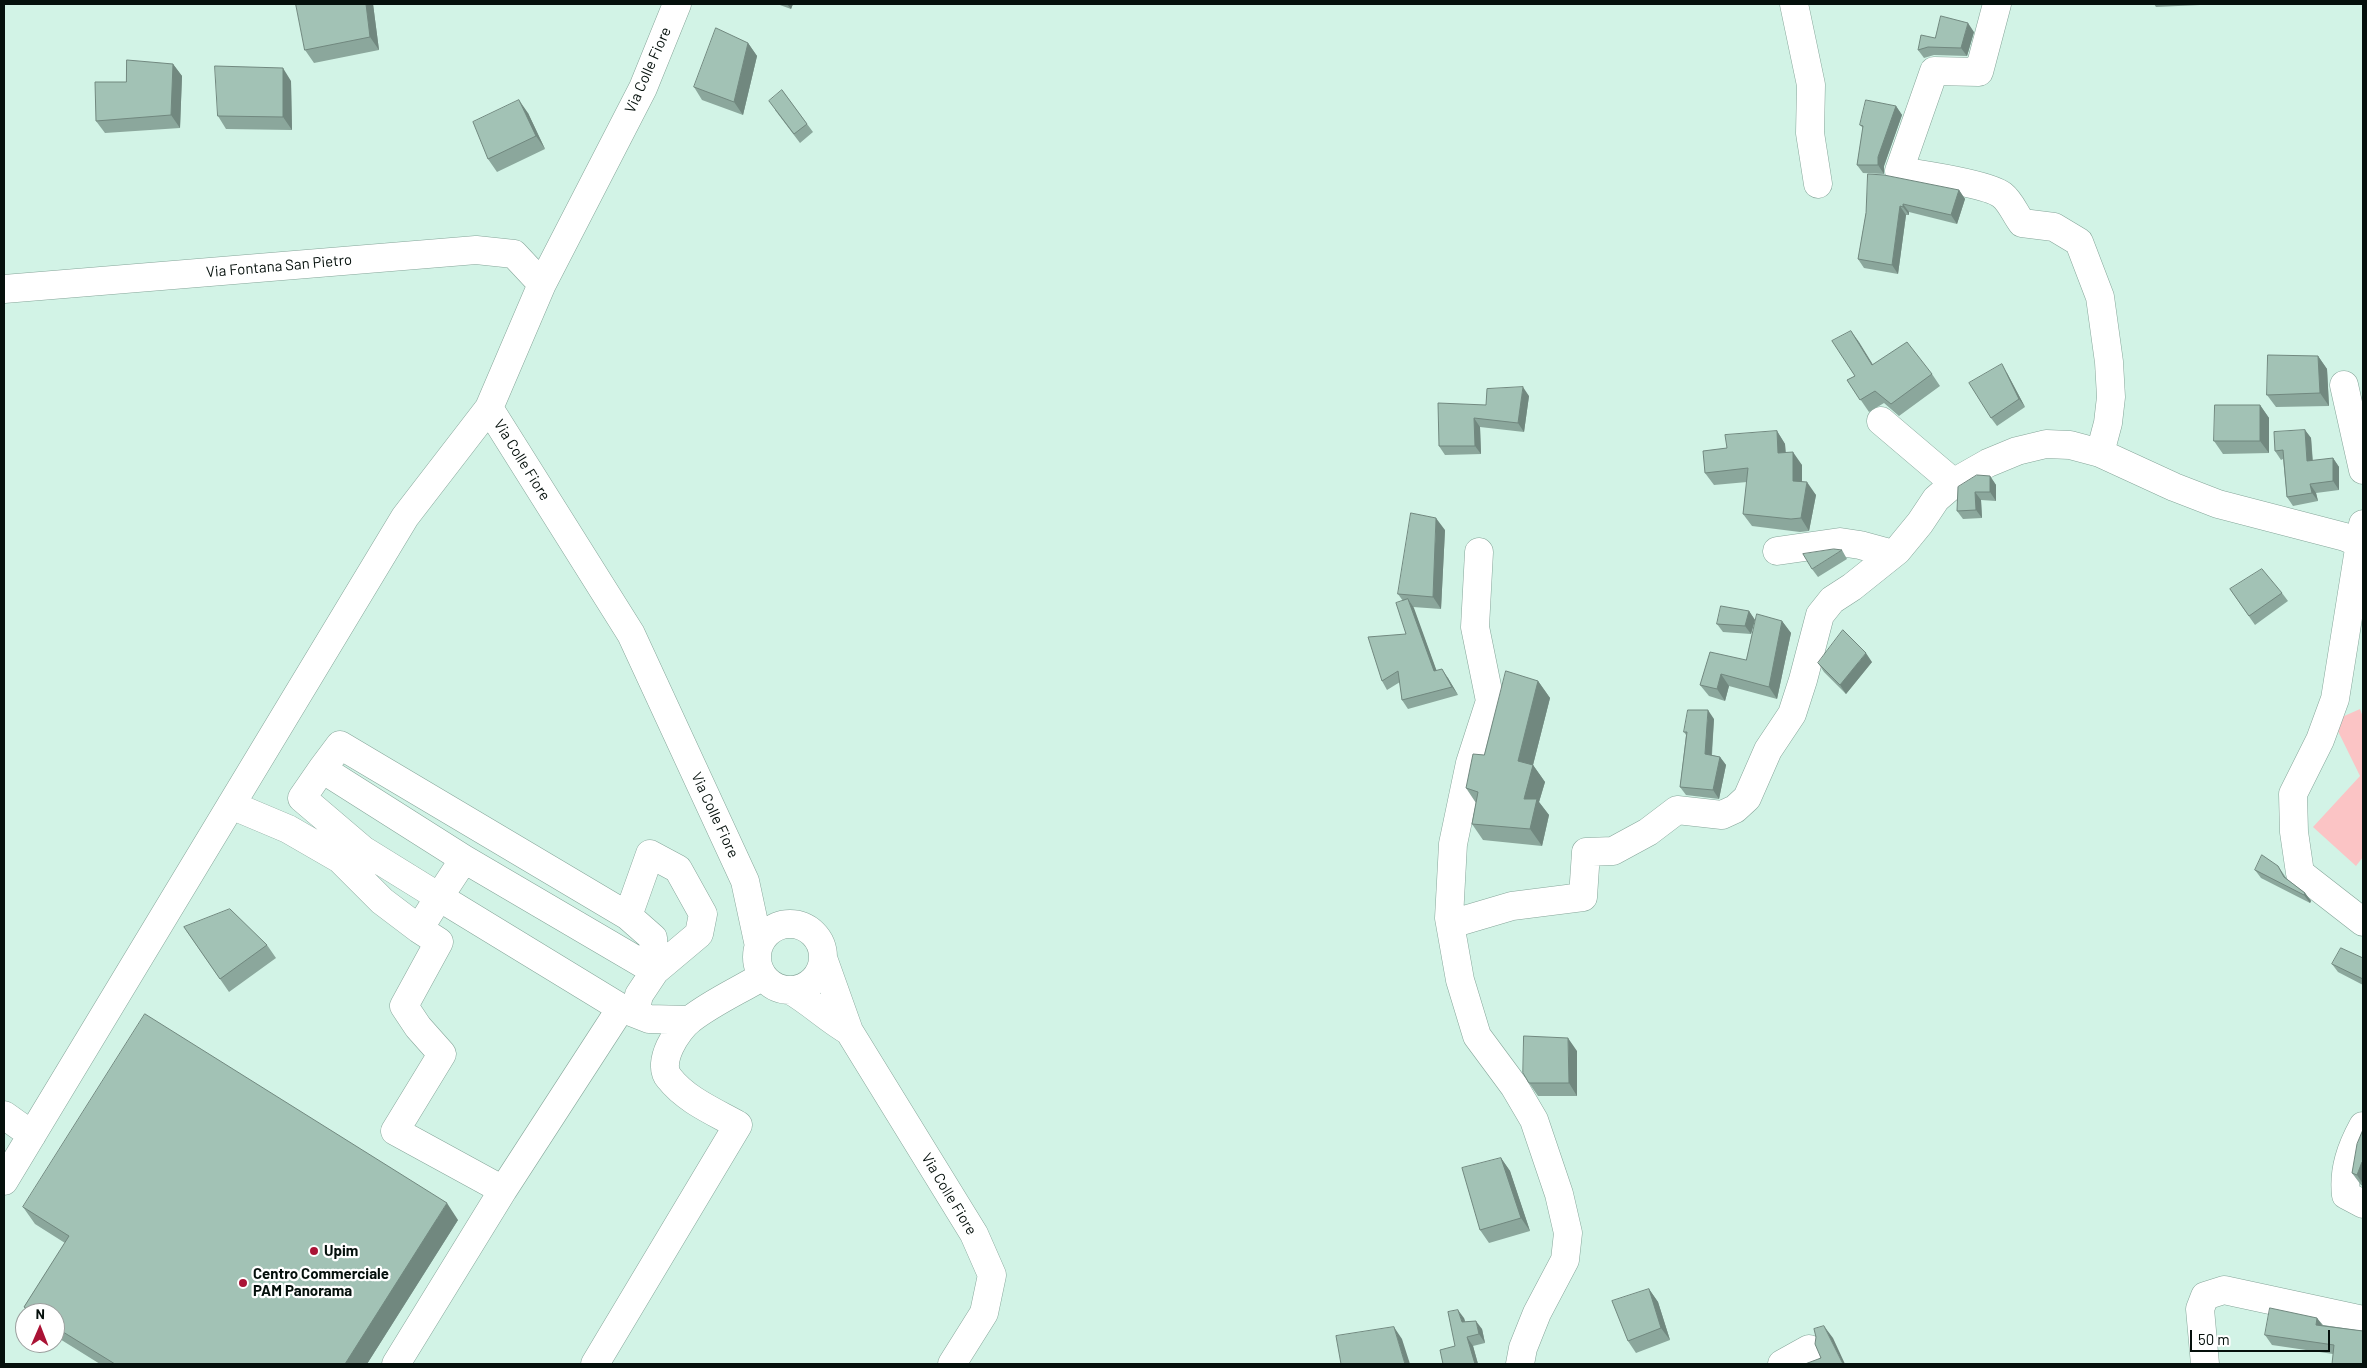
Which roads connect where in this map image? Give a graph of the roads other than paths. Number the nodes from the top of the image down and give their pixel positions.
1 (677, 4) edge
2 (1794, 4) edge
3 (1997, 4) edge
4 (1818, 184) dead end
5 (542, 284) junction
6 (4, 289) edge
7 (2344, 385) dead end
8 (489, 408) junction
9 (1881, 421) dead end
10 (2100, 453) junction
11 (2363, 470) edge
12 (1954, 483) junction
13 (2362, 537) edge
14 (1777, 551) dead end
15 (1479, 552) dead end
16 (1893, 554) junction
17 (322, 769) junction
18 (231, 805) junction
19 (464, 859) junction
20 (745, 881) junction
21 (438, 897) junction
22 (628, 916) junction
23 (2363, 922) edge
24 (1450, 924) junction
25 (791, 925) junction
26 (429, 936) junction
27 (759, 946) junction
28 (823, 958) junction
29 (655, 971) junction
30 (763, 976) junction
31 (790, 990) junction
32 (628, 1010) junction
33 (689, 1020) junction
34 (849, 1031) junction
35 (4, 1115) edge
36 (2363, 1126) edge
37 (32, 1135) junction
38 (4, 1181) edge
39 (503, 1190) junction
40 (2363, 1204) edge
41 (2363, 1320) edge
42 (1809, 1349) dead end
43 (396, 1364) edge
44 (595, 1364) edge
45 (952, 1364) edge
46 (1520, 1364) edge
47 (1782, 1364) edge
48 (2205, 1364) edge

1 - 5 street, Via Colle Fiore
2 - 4 street
3 - 10 street
5 - 6 street, Via Fontana San Pietro
5 - 8 street, Via Colle Fiore
7 - 11 street
8 - 18 street
8 - 20 street, Via Colle Fiore
9 - 12 street
10 - 12 street
10 - 13 street
12 - 16 street
13 - 23 street
14 - 16 street
15 - 24 street
16 - 24 street
17 - 19 street
17 - 21 street
17 - 22 street
18 - 26 street
18 - 37 street
19 - 21 street
19 - 29 street
20 - 25 street, Via Colle Fiore
20 - 27 street, Via Colle Fiore
21 - 26 street
21 - 32 street
22 - 29 street
22 - 29 street
24 - 46 street
25 - 27 street
25 - 28 street
26 - 39 street
27 - 30 street
28 - 31 street
28 - 34 street, Via Colle Fiore
29 - 32 street
30 - 31 street
30 - 33 street
31 - 34 street, Via Colle Fiore
32 - 33 street
32 - 39 street
33 - 44 street
34 - 45 street, Via Colle Fiore
35 - 37 street
36 - 40 street
37 - 38 street
39 - 43 street
41 - 48 street
42 - 47 street

